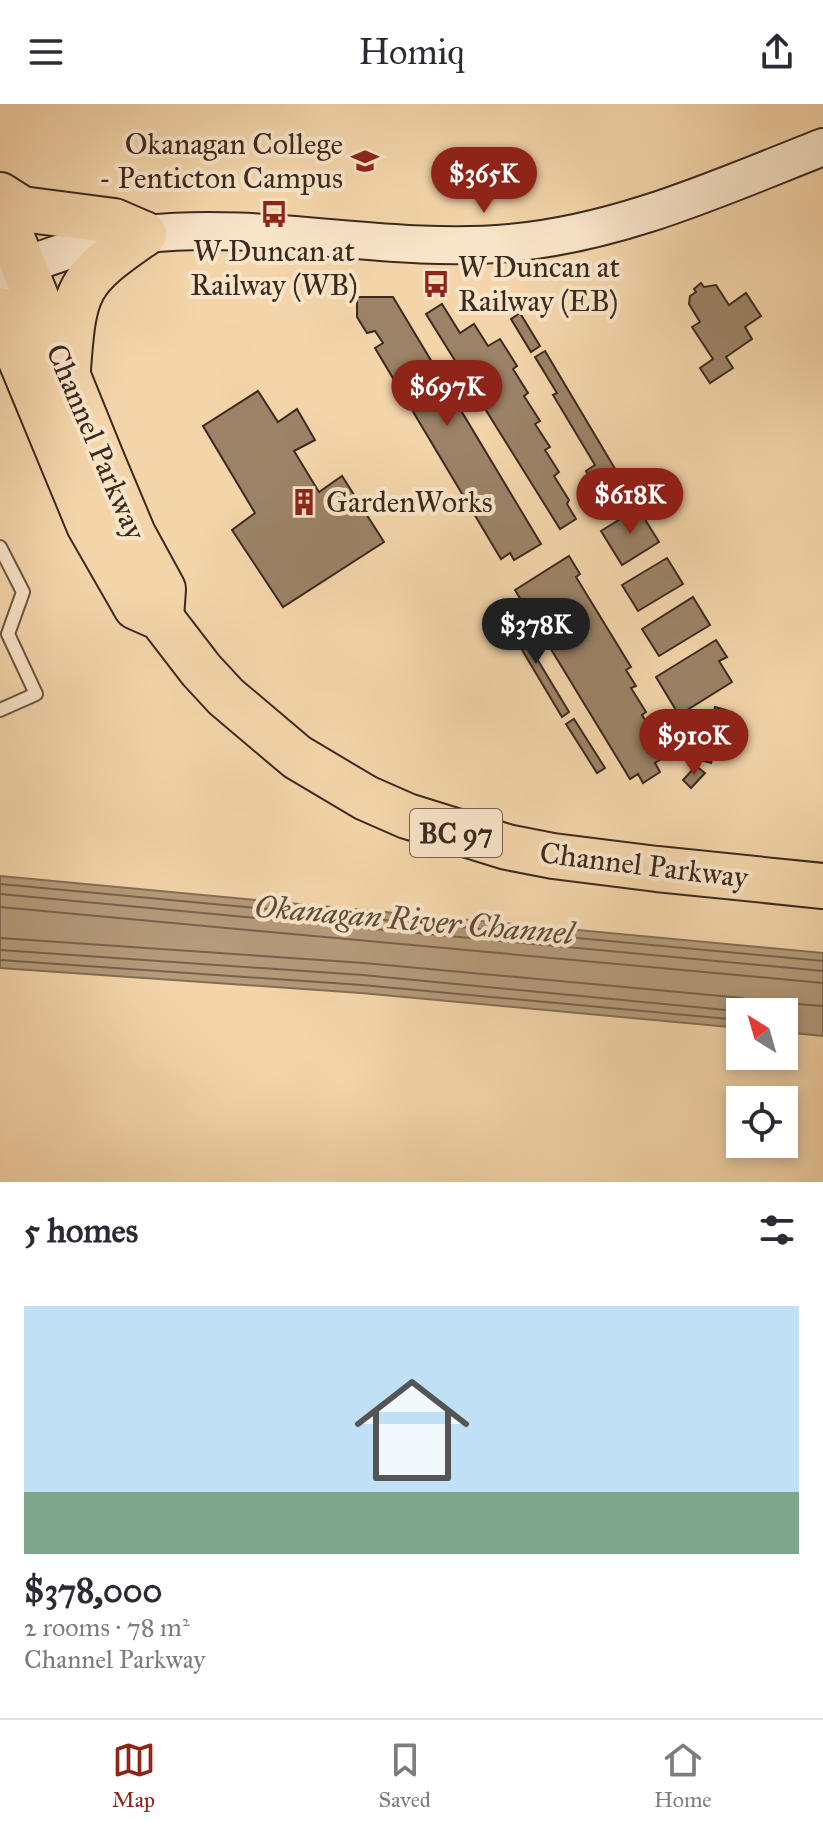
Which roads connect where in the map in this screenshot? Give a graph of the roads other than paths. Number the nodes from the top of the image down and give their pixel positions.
1 (823, 147) edge
2 (0, 195) edge
3 (0, 208) edge
4 (144, 234) junction
5 (11, 271) edge
6 (0, 310) edge
7 (11, 358) edge
8 (67, 375) junction
9 (0, 547) edge
10 (161, 618) junction
11 (0, 710) edge
12 (823, 886) edge

1 - 4 street
2 - 4 highway
3 - 5 highway, Channel Parkway
4 - 5 street
4 - 8 highway
5 - 8 highway, Channel Parkway
6 - 7 highway, Channel Parkway / BC 97
7 - 10 highway, Channel Parkway / BC 97
8 - 10 highway, Channel Parkway
9 - 11 lane
10 - 12 highway, Channel Parkway / BC 97

